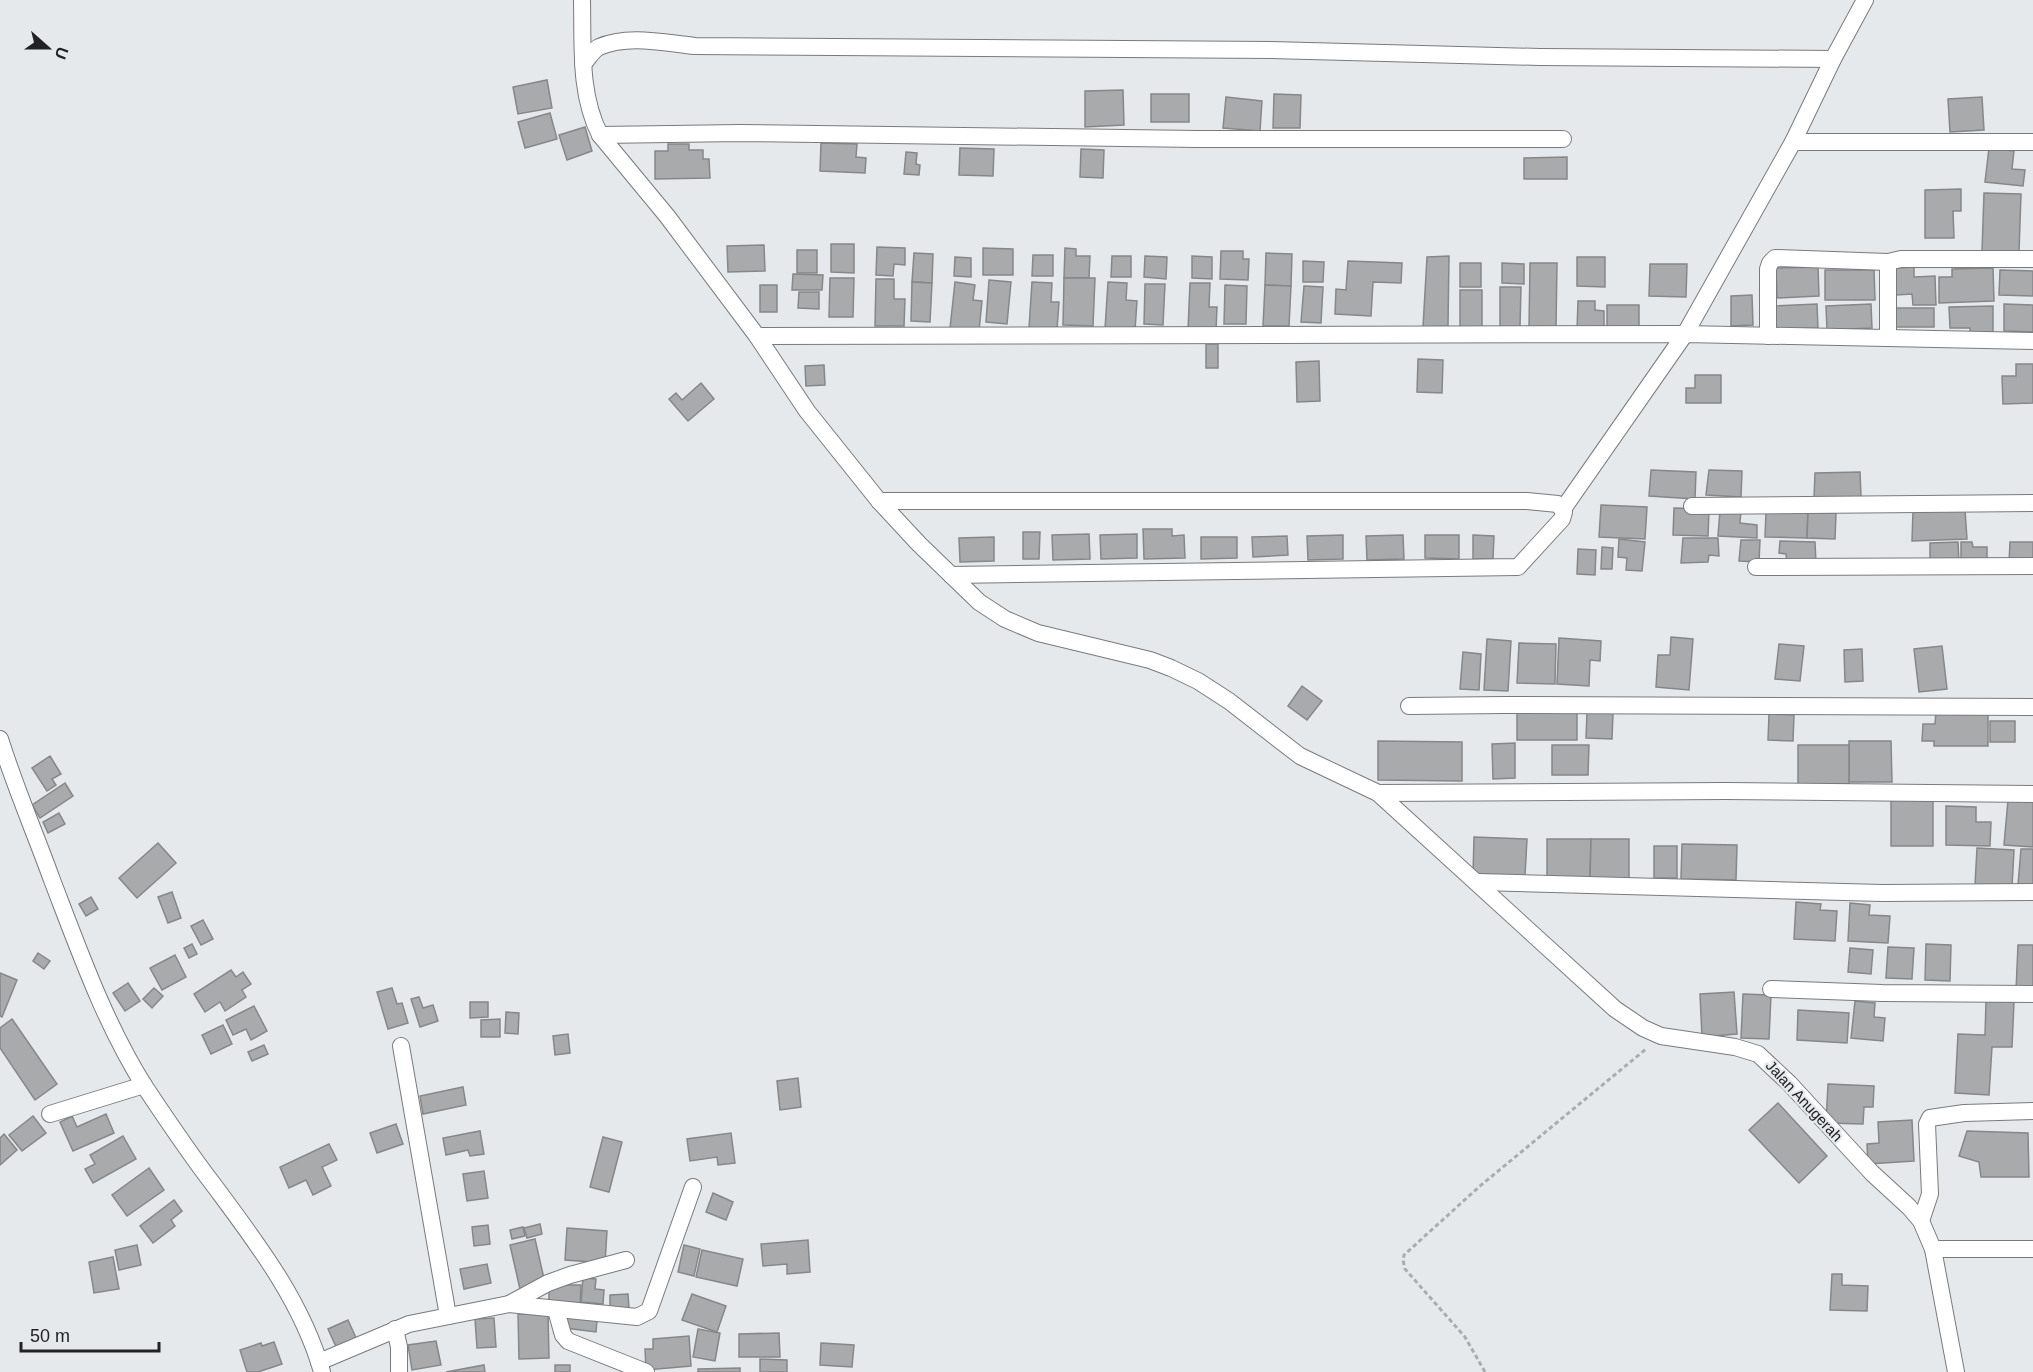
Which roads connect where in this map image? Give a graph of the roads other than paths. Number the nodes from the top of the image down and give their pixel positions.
1 (582, 0) edge
2 (1865, 0) edge
3 (1833, 58) junction
4 (583, 64) junction
5 (600, 135) junction
6 (1563, 140) dead end
7 (1792, 142) junction
8 (2033, 142) edge
9 (2033, 259) edge
10 (1888, 262) junction
11 (1685, 334) junction
12 (757, 336) junction
13 (1768, 336) junction
14 (1888, 338) junction
15 (2033, 341) edge
16 (879, 501) junction
17 (2033, 503) edge
18 (1692, 506) dead end
19 (1563, 509) junction
20 (2033, 566) edge
21 (1756, 567) dead end
22 (951, 575) junction
23 (1409, 706) dead end
24 (2033, 707) edge
25 (0, 739) edge
26 (1377, 793) junction
27 (2033, 794) edge
28 (1477, 882) junction
29 (2033, 892) edge
30 (1771, 989) dead end
31 (2033, 994) edge
32 (401, 1046) dead end
33 (144, 1085) junction
34 (2033, 1111) edge
35 (50, 1114) dead end
36 (693, 1187) dead end
37 (1921, 1221) junction
38 (1933, 1249) junction
39 (2033, 1249) edge
40 (626, 1260) dead end
41 (509, 1304) junction
42 (556, 1310) junction
43 (448, 1316) junction
44 (395, 1329) junction
45 (320, 1367) edge
46 (399, 1372) edge
47 (646, 1372) edge
48 (1956, 1372) edge

1 - 4 street
2 - 3 street
3 - 4 street
3 - 7 street
4 - 5 street
5 - 6 street
5 - 12 street
7 - 8 street
7 - 11 street
9 - 10 street
10 - 13 street
10 - 14 street
11 - 12 street
11 - 13 street
11 - 19 street
12 - 16 street
13 - 14 street
14 - 15 street
16 - 19 street
16 - 22 street
17 - 18 street
19 - 22 street
20 - 21 street
22 - 26 street
23 - 24 street
25 - 33 street
26 - 27 street
26 - 28 street, Jalan Anugerah
28 - 29 street
28 - 37 street, Jalan Anugerah
30 - 31 street
32 - 43 street
33 - 35 street
33 - 45 street
34 - 37 street
36 - 42 street
37 - 38 street, Jalan Anugerah
38 - 39 street
38 - 48 street, Jalan Anugerah
40 - 41 street
41 - 42 street
41 - 43 street
42 - 47 street
43 - 44 street
44 - 45 street
44 - 46 street

